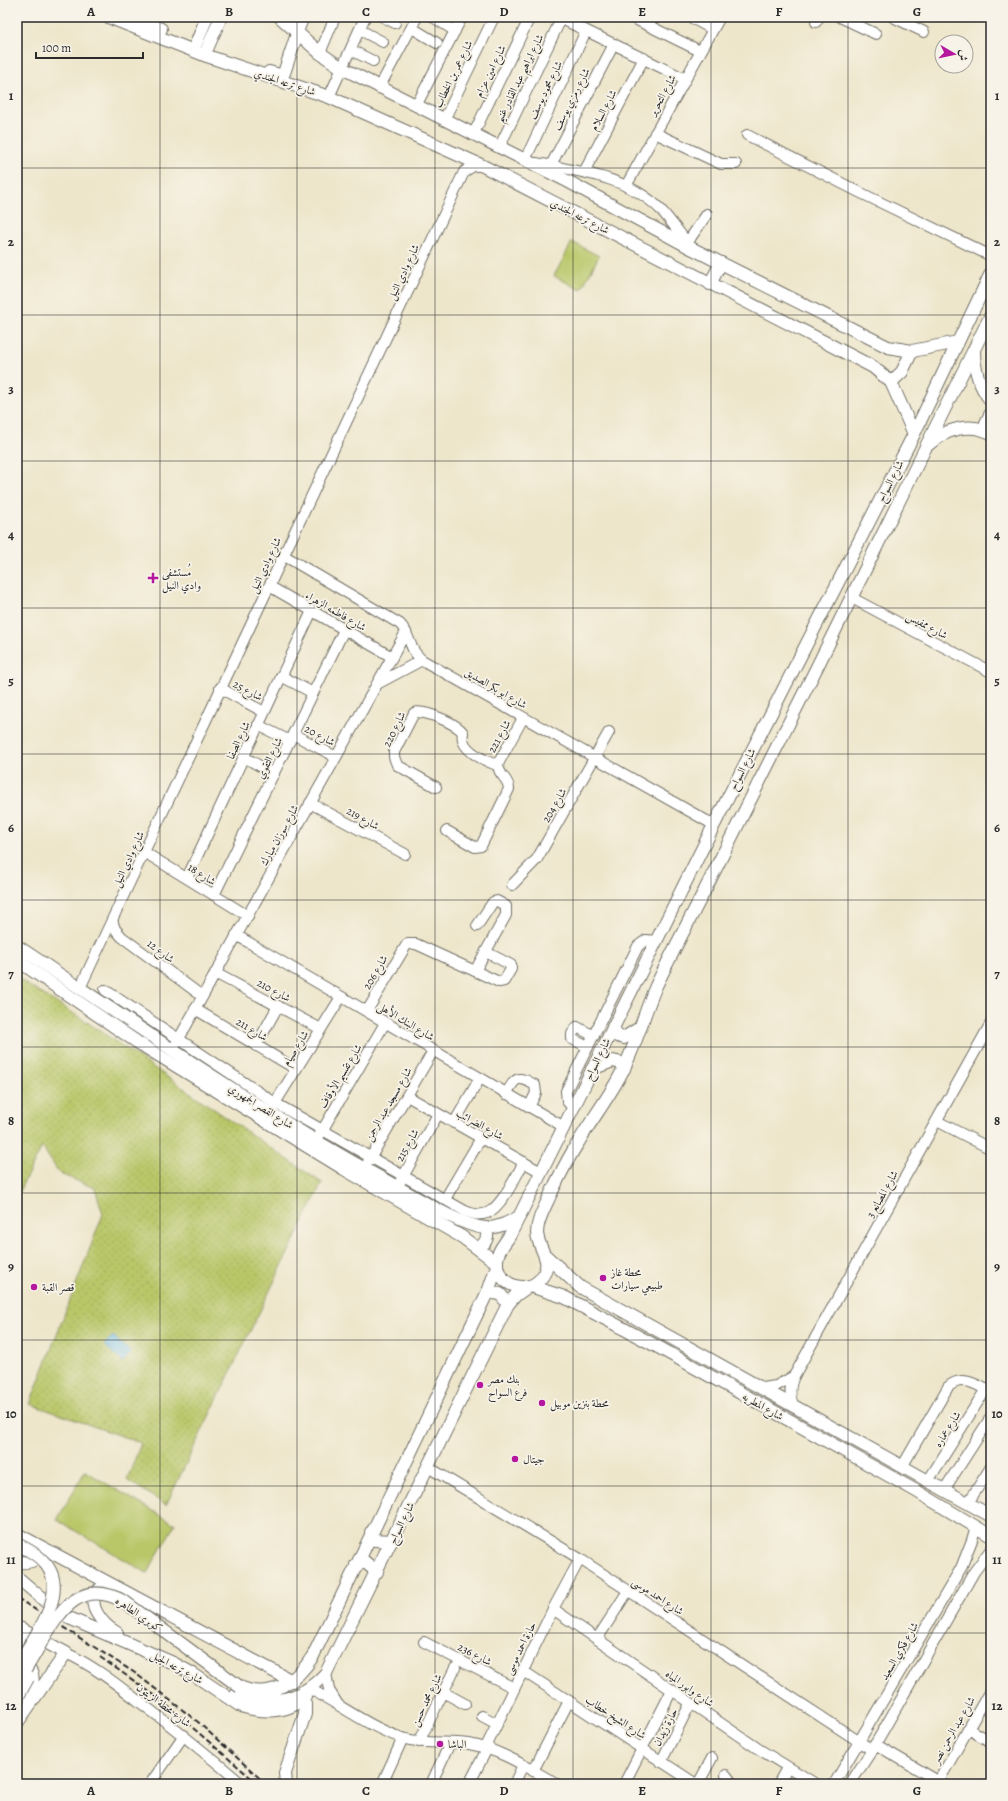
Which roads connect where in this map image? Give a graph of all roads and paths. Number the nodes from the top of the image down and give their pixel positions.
1 (108, 17) edge
2 (132, 17) edge
3 (207, 17) edge
4 (221, 17) edge
5 (280, 17) edge
6 (304, 17) edge
7 (335, 17) edge
8 (366, 17) edge
9 (383, 17) edge
10 (417, 17) edge
11 (433, 17) edge
12 (462, 17) edge
13 (494, 17) edge
14 (530, 17) edge
15 (631, 17) edge
16 (690, 17) edge
17 (720, 17) edge
18 (840, 17) edge
19 (893, 17) edge
20 (560, 18) edge
21 (395, 23) dead end
22 (412, 28) junction
23 (712, 29) junction
24 (360, 30) junction
25 (455, 31) junction
26 (586, 31) junction
27 (924, 32) dead end
28 (297, 34) junction
29 (876, 34) dead end
30 (383, 42) dead end
31 (438, 43) dead end
32 (614, 44) junction
33 (202, 49) junction
34 (351, 50) junction
35 (700, 51) junction
36 (320, 53) junction
37 (644, 58) junction
38 (373, 61) dead end
39 (342, 68) junction
40 (282, 78) junction
41 (685, 78) junction
42 (379, 88) junction
43 (329, 96) junction
44 (416, 106) junction
45 (444, 120) junction
46 (655, 133) junction
47 (473, 135) junction
48 (748, 135) dead end
49 (499, 148) junction
50 (526, 160) junction
51 (736, 164) dead end
52 (551, 165) junction
53 (483, 166) junction
54 (584, 172) junction
55 (626, 186) junction
56 (707, 214) dead end
57 (689, 245) junction
58 (991, 256) edge
59 (721, 263) junction
60 (991, 273) edge
61 (710, 284) junction
62 (990, 321) edge
63 (958, 342) junction
64 (974, 350) junction
65 (912, 351) junction
66 (891, 382) junction
67 (991, 401) edge
68 (991, 413) edge
69 (989, 432) edge
70 (914, 434) junction
71 (926, 447) junction
72 (283, 555) junction
73 (848, 562) junction
74 (870, 562) junction
75 (269, 586) junction
76 (852, 598) junction
77 (826, 606) junction
78 (312, 611) junction
79 (344, 630) junction
80 (406, 632) junction
81 (392, 657) junction
82 (422, 660) junction
83 (991, 672) edge
84 (281, 676) junction
85 (377, 684) junction
86 (220, 688) junction
87 (313, 693) junction
88 (264, 712) junction
89 (523, 718) junction
90 (258, 725) junction
91 (609, 732) dead end
92 (463, 733) joint
93 (292, 738) junction
94 (244, 757) junction
95 (336, 757) junction
96 (594, 758) junction
97 (498, 763) junction
98 (274, 774) junction
99 (436, 787) dead end
100 (310, 803) junction
101 (714, 825) junction
102 (447, 831) dead end
103 (144, 852) junction
104 (405, 854) dead end
105 (187, 878) junction
106 (512, 885) dead end
107 (214, 896) junction
108 (248, 916) junction
109 (112, 920) junction
110 (477, 926) dead end
111 (236, 936) junction
112 (656, 941) junction
113 (17, 946) edge
114 (486, 952) junction
115 (17, 960) edge
116 (475, 971) junction
117 (215, 973) junction
118 (80, 988) junction
119 (105, 990) dead end
120 (202, 996) junction
121 (341, 998) junction
122 (278, 1006) junction
123 (195, 1009) junction
124 (367, 1011) junction
125 (385, 1023) junction
126 (991, 1024) edge
127 (613, 1027) junction
128 (641, 1027) junction
129 (321, 1029) junction
130 (594, 1036) junction
131 (176, 1045) junction
132 (256, 1046) junction
133 (588, 1047) junction
134 (432, 1051) junction
135 (296, 1069) junction
136 (624, 1069) junction
137 (592, 1070) junction
138 (480, 1078) junction
139 (506, 1094) junction
140 (407, 1096) junction
141 (272, 1107) junction
142 (529, 1107) junction
143 (573, 1108) junction
144 (438, 1114) junction
145 (937, 1121) junction
146 (454, 1123) junction
147 (564, 1127) junction
148 (322, 1130) junction
149 (481, 1138) junction
150 (316, 1141) junction
151 (991, 1149) edge
152 (371, 1158) junction
153 (524, 1162) junction
154 (364, 1169) junction
155 (541, 1172) junction
156 (403, 1176) junction
157 (397, 1187) junction
158 (445, 1199) junction
159 (519, 1217) junction
160 (486, 1228) junction
161 (479, 1248) junction
162 (546, 1256) junction
163 (497, 1265) junction
164 (576, 1284) junction
165 (528, 1287) junction
166 (488, 1292) junction
167 (564, 1297) junction
168 (508, 1304) junction
169 (794, 1376) junction
170 (762, 1388) junction
171 (988, 1391) edge
172 (794, 1407) junction
173 (991, 1417) edge
174 (902, 1466) junction
175 (428, 1467) junction
176 (991, 1467) edge
177 (928, 1481) junction
178 (944, 1490) junction
179 (968, 1503) junction
180 (990, 1517) edge
181 (976, 1526) junction
182 (371, 1532) junction
183 (17, 1534) edge
184 (991, 1536) edge
185 (392, 1541) junction
186 (17, 1544) edge
187 (38, 1545) junction
188 (991, 1549) edge
189 (580, 1559) junction
190 (17, 1562) edge
191 (356, 1565) junction
192 (377, 1572) junction
193 (17, 1577) edge
194 (114, 1585) junction
195 (628, 1591) junction
196 (553, 1609) junction
197 (19, 1628) edge
198 (597, 1639) junction
199 (17, 1641) edge
200 (424, 1642) dead end
201 (138, 1647) junction
202 (66, 1653) junction
203 (17, 1666) edge
204 (455, 1668) dead end
205 (522, 1671) junction
206 (326, 1673) junction
207 (292, 1681) junction
208 (17, 1684) edge
209 (514, 1688) junction
210 (310, 1689) junction
211 (991, 1689) edge
212 (238, 1690) junction
213 (672, 1690) junction
214 (443, 1692) junction
215 (17, 1698) edge
216 (302, 1699) junction
217 (569, 1701) junction
218 (465, 1704) dead end
219 (690, 1704) junction
220 (338, 1705) junction
221 (28, 1706) junction
222 (482, 1716) dead end
223 (17, 1723) edge
224 (497, 1724) junction
225 (968, 1729) junction
226 (184, 1735) junction
227 (403, 1738) junction
228 (419, 1742) junction
229 (991, 1742) edge
230 (450, 1743) junction
231 (859, 1743) junction
232 (874, 1747) junction
233 (486, 1749) junction
234 (642, 1749) junction
235 (712, 1758) dead end
236 (661, 1762) junction
237 (523, 1765) junction
238 (787, 1768) junction
239 (534, 1771) junction
240 (726, 1775) dead end
241 (240, 1783) edge
242 (939, 1783) edge
243 (150, 1784) edge
244 (286, 1784) edge
245 (382, 1784) edge
246 (431, 1784) edge
247 (469, 1784) edge
248 (514, 1784) edge
249 (557, 1784) edge
250 (624, 1784) edge
251 (697, 1784) edge
252 (733, 1784) edge
253 (778, 1784) edge
254 (816, 1784) edge
255 (834, 1784) edge
256 (850, 1784) edge

1 - 33 main road
2 - 33 main road
3 - 33 main road
4 - 33 main road
5 - 28 main road
6 - 28 street
7 - 36 street
8 - 24 street
9 - 21 street
10 - 22 street
11 - 25 street
12 - 25 street
13 - 45 street, شارع عمر بن الخطاب
14 - 47 street, شارع امين عزام
15 - 35 street
16 - 23 street
17 - 23 street, شارع التحرير
18 - 29 street
19 - 27 street
20 - 26 street
20 - 49 street, شارع ابراهيم عبد القادر غنيم
22 - 31 street
22 - 42 street
23 - 35 street, شارع التحرير
24 - 30 street
24 - 34 street
25 - 44 street
26 - 32 street
26 - 50 street, شارع محمود يوسف
28 - 36 main road
28 - 40 main road
32 - 37 street
32 - 52 street, شارع رمزي يوسف
33 - 40 main road, شارع ترعه الجندي
34 - 38 street
34 - 39 street
35 - 41 street, شارع التحرير
36 - 39 main road
37 - 41 street
37 - 54 street, شارع السلام
39 - 42 main road
39 - 43 street
40 - 43 main road, شارع ترعه الجندي
41 - 46 street, شارع التحرير
42 - 44 main road
43 - 53 main road, شارع ترعه الجندي
44 - 45 main road
45 - 47 main road
46 - 51 street
46 - 55 street, شارع التحرير
47 - 49 main road
48 - 58 street
49 - 50 main road
50 - 52 street
50 - 57 main road
52 - 54 street
53 - 61 main road, شارع ترعه الجندي
53 - 72 street, شارع وادي النيل
54 - 55 street
55 - 57 street
56 - 57 street
57 - 59 main road
59 - 61 main road
59 - 65 main road
60 - 63 main road, شارع السواح
61 - 66 main road, شارع ترعه الجندي
62 - 64 main road, شارع السواح
63 - 65 main road
63 - 70 main road, شارع السواح
64 - 67 main road
64 - 71 main road, شارع السواح
65 - 66 main road
66 - 70 main road, شارع ترعه الجندي
68 - 69 main road
69 - 71 main road
70 - 73 main road, شارع السواح
71 - 74 main road, شارع السواح
72 - 75 street, شارع وادي النيل
72 - 80 street, شارع ابو بكر الصديق
73 - 74 main road
73 - 77 main road, شارع السواح
74 - 76 main road, شارع السواح
75 - 78 street, شارع فاطمه الزهراء
75 - 86 street, شارع وادي النيل
76 - 77 main road
76 - 83 street, شارع ممفيس
76 - 128 main road, شارع السواح
77 - 101 main road, شارع السواح
78 - 79 street, شارع فاطمه الزهراء
78 - 84 street, شارع الصفا
79 - 81 street, شارع فاطمه الزهراء
79 - 87 street, شارع التقوي
80 - 81 street, شارع سوزان مبارك
80 - 82 street, شارع ابو بكر الصديق
81 - 85 street, شارع سوزان مبارك
82 - 85 street
82 - 89 street, شارع ابو بكر الصديق
84 - 87 street
84 - 88 street, شارع الصفا
85 - 95 street, شارع سوزان مبارك
86 - 88 street, شارع 25
86 - 103 street, شارع وادي النيل
87 - 93 street, شارع التقوي
88 - 90 street, شارع الصفا
89 - 96 street, شارع ابو بكر الصديق
89 - 97 street, شارع 221
90 - 93 street, شارع 20
90 - 94 street, شارع الصفا
91 - 96 street, شارع 204
92 - 97 street, شارع 221
92 - 99 street, شارع 220
93 - 95 street, شارع 20
93 - 98 street, شارع التقوي
94 - 98 street
94 - 105 street, شارع الصفا
95 - 100 street, شارع سوزان مبارك
96 - 101 street, شارع ابو بكر الصديق
96 - 106 street, شارع 204
97 - 102 street
98 - 107 street, شارع التقوي
100 - 104 street, شارع 219
100 - 108 street, شارع سوزان مبارك
101 - 112 main road, شارع السواح
103 - 105 street, شارع 18
103 - 109 street, شارع وادي النيل
105 - 107 street, شارع 18
107 - 108 street, شارع 18
108 - 111 street, شارع سوزان مبارك
109 - 118 street, شارع وادي النيل
109 - 120 street, شارع 12
110 - 114 street
111 - 117 street, شارع سوزان مبارك
111 - 121 street, شارع البنك الأهلى
112 - 127 main road, شارع السواح
112 - 130 street
113 - 118 main road, شارع القصر الجمهوري
114 - 116 street
114 - 116 street
115 - 161 main road, شارع القصر الجمهوري
116 - 124 street, شارع 206
117 - 120 street, شارع سوزان مبارك
117 - 122 street, شارع 210
118 - 131 main road, شارع القصر الجمهوري
119 - 131 street
120 - 123 street, شارع سوزان مبارك
121 - 124 street, شارع البنك الأهلى
121 - 129 street, شارع صيام
122 - 129 street, شارع 210
122 - 132 street
123 - 131 street, شارع سوزان مبارك
123 - 132 street, شارع 211
124 - 125 street, شارع البنك الأهلى
125 - 134 street, شارع البنك الأهلى
125 - 148 street, شارع تقسيم الأوقاف
126 - 145 street, شارع المصانع 3
127 - 128 main road
127 - 137 main road, شارع السواح
128 - 136 main road, شارع السواح
129 - 135 street, شارع صيام
130 - 133 street
130 - 133 street
131 - 141 main road, شارع القصر الجمهوري
132 - 135 street, شارع 211
133 - 143 street
134 - 138 street, شارع البنك الأهلى
134 - 140 street, شارع مسجد عبد الرحمن
135 - 141 street, شارع صيام
136 - 137 main road
136 - 162 main road, شارع السواح
137 - 143 main road, شارع السواح
138 - 139 street, شارع البنك الأهلى
138 - 146 street
139 - 142 street, شارع البنك الأهلى
139 - 142 street
140 - 144 street, شارع الضرائب
140 - 152 street, شارع مسجد عبد الرحمن
141 - 148 street
141 - 150 main road, شارع القصر الجمهوري
142 - 147 street, شارع البنك الأهلى
143 - 147 main road, شارع السواح
144 - 146 street, شارع الضرائب
144 - 156 street, شارع 215
145 - 151 street
145 - 169 street, شارع المصانع 3
146 - 149 street, شارع الضرائب
147 - 155 main road, شارع السواح
148 - 150 street, شارع تقسيم الأوقاف
148 - 152 street
149 - 153 street, شارع الضرائب
149 - 158 street
150 - 154 main road, شارع القصر الجمهوري
152 - 154 street, شارع مسجد عبد الرحمن
152 - 156 street
153 - 155 street, شارع الضرائب
153 - 158 street
154 - 157 main road, شارع القصر الجمهوري
155 - 159 main road, شارع السواح
156 - 157 street, شارع 215
156 - 158 street
157 - 160 main road, شارع القصر الجمهوري
159 - 160 main road, شارع القصر الجمهوري
159 - 163 main road, شارع السواح
160 - 161 main road
161 - 163 main road, شارع القصر الجمهوري
162 - 164 main road, شارع المطريه
162 - 165 main road, شارع السواح
163 - 165 main road
163 - 166 main road, شارع السواح
164 - 167 main road
164 - 170 main road, شارع المطريه
165 - 167 main road, شارع المطريه
165 - 168 main road, شارع السواح
166 - 168 main road
166 - 182 main road, شارع السواح
167 - 181 main road, شارع المطريه
168 - 175 main road, شارع السواح
169 - 170 street
169 - 172 street, شارع المصانع 3
170 - 172 main road, شارع المطريه
171 - 174 street
171 - 177 street, شارع عماره
172 - 174 main road, شارع المطريه
173 - 178 street
174 - 177 main road, شارع المطريه
175 - 185 main road, شارع السواح
175 - 189 street, شارع احمد موسى
176 - 179 street
177 - 178 main road, شارع المطريه
178 - 179 main road, شارع المطريه
179 - 180 main road, شارع المطريه
181 - 184 main road, شارع المطريه
181 - 231 street, شارع فكري السعيد
182 - 185 main road
182 - 191 main road, شارع السواح
183 - 187 main road
185 - 192 main road, شارع السواح
186 - 203 main road, bridge
187 - 190 main road
187 - 194 main road
188 - 232 street
189 - 195 street, شارع احمد موسى
189 - 196 street, حارة احمد موسى
191 - 192 main road
191 - 207 main road, شارع السواح
192 - 206 main road, شارع السواح
193 - 201 main road, شارع ترعه الجبل
194 - 201 main road
194 - 207 main road
195 - 198 street
195 - 231 street, شارع احمد موسى
196 - 198 street, شارع وابور المياه
196 - 205 street, حارة احمد موسى
197 - 199 main road
197 - 202 main road
198 - 213 street, شارع وابور المياه
200 - 209 street, شارع 236
201 - 216 main road, شارع ترعه الجبل
202 - 221 main road
202 - 226 street, شارع محطة الزيتون
203 - 221 main road
204 - 214 street, شارع محمد حسن
205 - 209 street, حارة احمد موسى
205 - 217 street, شارع الشيخ خطاب
206 - 210 main road, شارع السواح
206 - 220 street
207 - 212 main road, شارع السواح
208 - 212 main road, كوبري الطاهره, bridge
209 - 224 street, حارة احمد موسى
210 - 212 main road, شارع السواح
210 - 216 main road, شارع ترعه الجبل
210 - 220 street
211 - 225 street, شارع عبد الرحمن نصر
212 - 215 main road, كوبري الطاهره, bridge
213 - 219 street, شارع وابور المياه
213 - 234 street
214 - 218 street
214 - 228 street, شارع محمد حسن
216 - 244 main road
217 - 234 street, شارع الشيخ خطاب
217 - 239 street
219 - 236 street, حارة زيدان
219 - 238 street, شارع وابور المياه
220 - 227 street
221 - 223 main road
222 - 224 street
224 - 233 street, حارة احمد موسى
225 - 229 street
225 - 242 street, شارع عبد الرحمن نصر
226 - 241 street, شارع محطة الزيتون
226 - 243 street
227 - 228 street
227 - 245 street
228 - 230 street
230 - 233 street
230 - 246 street
231 - 232 street, شارع احمد موسى
231 - 255 street, شارع فكري السعيد
232 - 242 street
232 - 256 street
233 - 237 street
233 - 247 street, حارة احمد موسى
234 - 236 street, شارع الشيخ خطاب
234 - 250 street
235 - 251 street
236 - 251 street, شارع الشيخ خطاب
237 - 239 street
237 - 248 street
238 - 253 street
238 - 254 street, شارع وابور المياه
239 - 249 street
240 - 252 street

